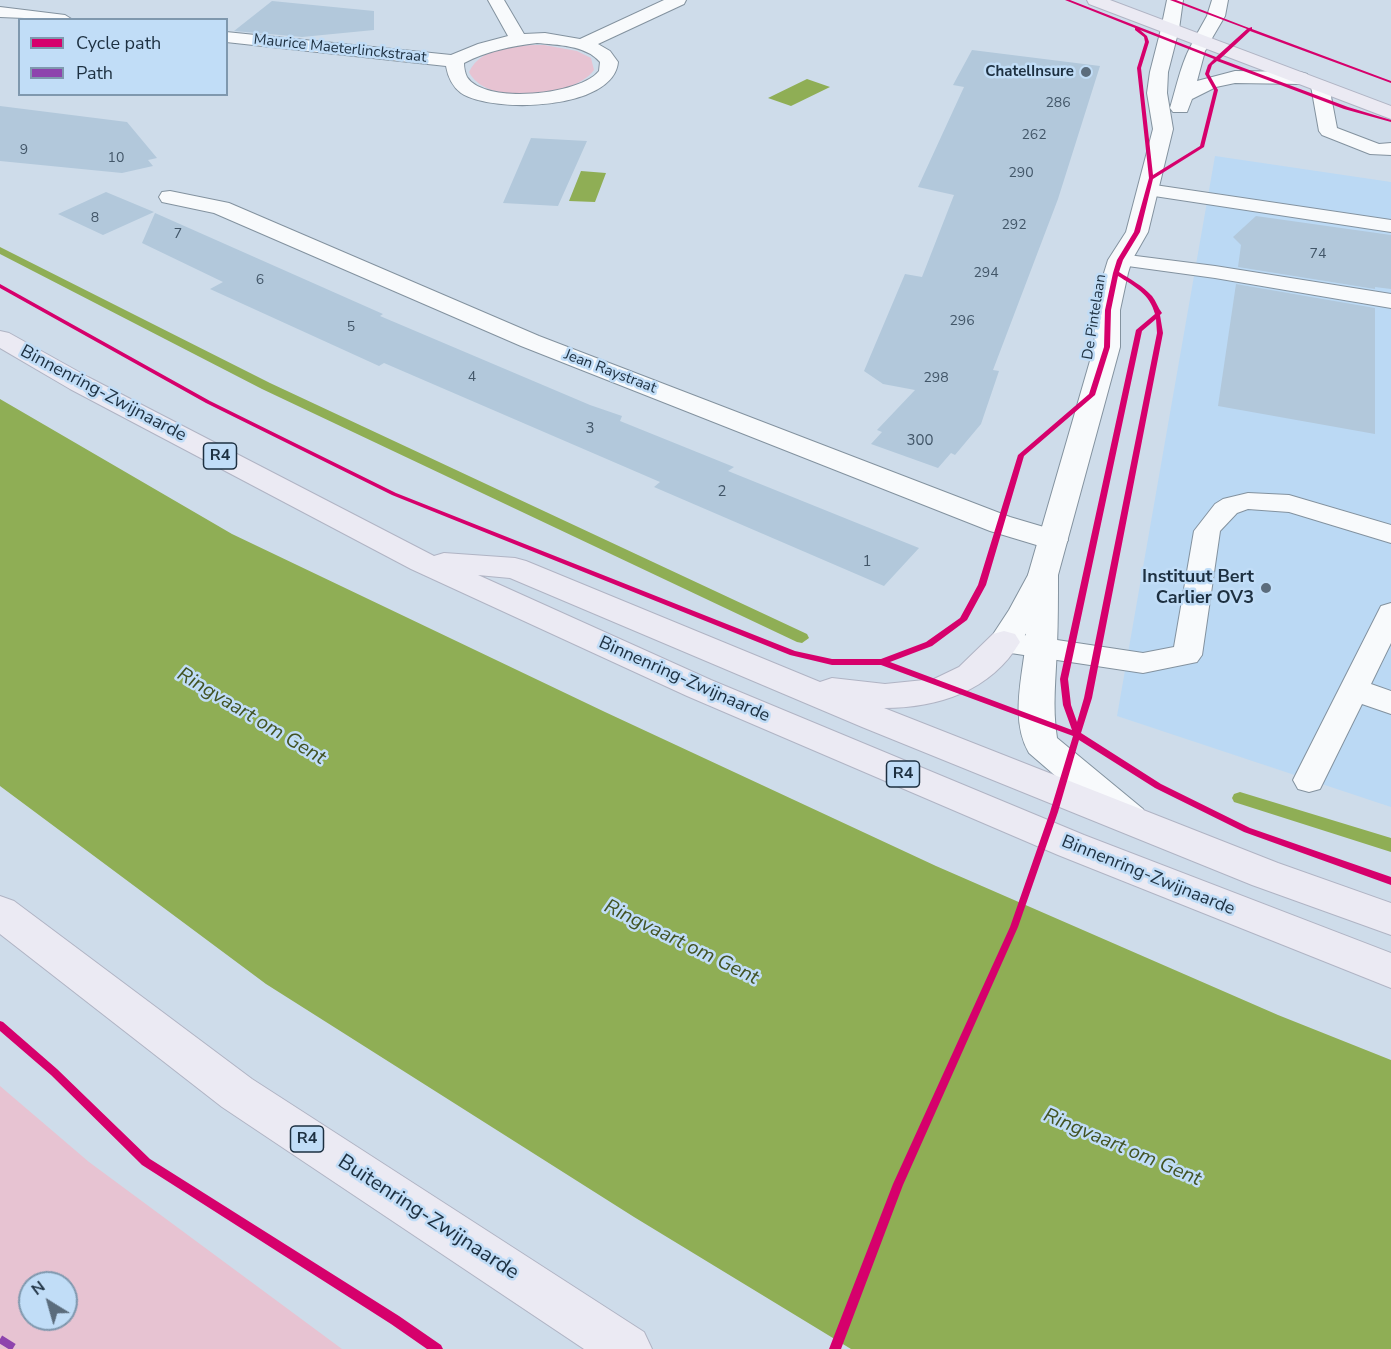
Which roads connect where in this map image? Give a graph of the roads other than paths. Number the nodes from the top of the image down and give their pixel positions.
1 (496, 0) edge
2 (678, 0) edge
3 (1095, 0) edge
4 (1220, 0) edge
5 (1152, 4) dead end
6 (0, 12) edge
7 (1173, 13) edge
8 (49, 18) edge
9 (1207, 33) junction
10 (228, 37) edge
11 (518, 39) junction
12 (583, 44) junction
13 (454, 61) junction
14 (1300, 78) junction
15 (1320, 86) junction
16 (1391, 93) edge
17 (1182, 97) junction
18 (1391, 113) edge
19 (1163, 129) junction
20 (1391, 149) edge
21 (1148, 190) junction
22 (170, 197) dead end
23 (1391, 226) edge
24 (1120, 260) junction
25 (1391, 301) edge
26 (0, 338) edge
27 (1391, 534) edge
28 (1053, 540) junction
29 (422, 561) junction
30 (1043, 574) junction
31 (1391, 613) edge
32 (1004, 642) junction
33 (1041, 647) junction
34 (786, 680) junction
35 (1353, 689) junction
36 (1391, 703) edge
37 (1310, 780) dead end
38 (1134, 822) junction
39 (0, 912) edge
40 (1391, 919) edge
41 (1391, 971) edge
42 (627, 1349) edge

1 - 11 street
2 - 12 street
3 - 7 highway
4 - 9 street, De Pintelaan
5 - 7 highway
6 - 8 street
7 - 9 highway
7 - 19 street, De Pintelaan
9 - 14 highway
9 - 16 highway
9 - 17 street, De Pintelaan
10 - 13 street, Maurice Maeterlinckstraat
11 - 12 street
11 - 13 street
12 - 13 street
14 - 15 highway
14 - 17 street
15 - 18 highway
15 - 20 lane
17 - 19 street, De Pintelaan
19 - 21 street, De Pintelaan
21 - 23 lane
21 - 24 street, De Pintelaan
22 - 28 street, Jean Raystraat
24 - 25 lane
24 - 28 street, De Pintelaan
26 - 29 highway, Binnenring-Zwijnaarde / R4
27 - 33 lane
28 - 30 street, De Pintelaan
29 - 34 highway, R4
29 - 41 highway, Binnenring-Zwijnaarde / R4
30 - 32 street, De Pintelaan
30 - 33 street, De Pintelaan
31 - 35 lane
32 - 33 lane
32 - 34 highway
33 - 38 street, De Pintelaan
34 - 38 highway, R4
35 - 36 lane
35 - 37 lane
38 - 40 highway, R4
39 - 42 highway, Buitenring-Zwijnaarde / R4

